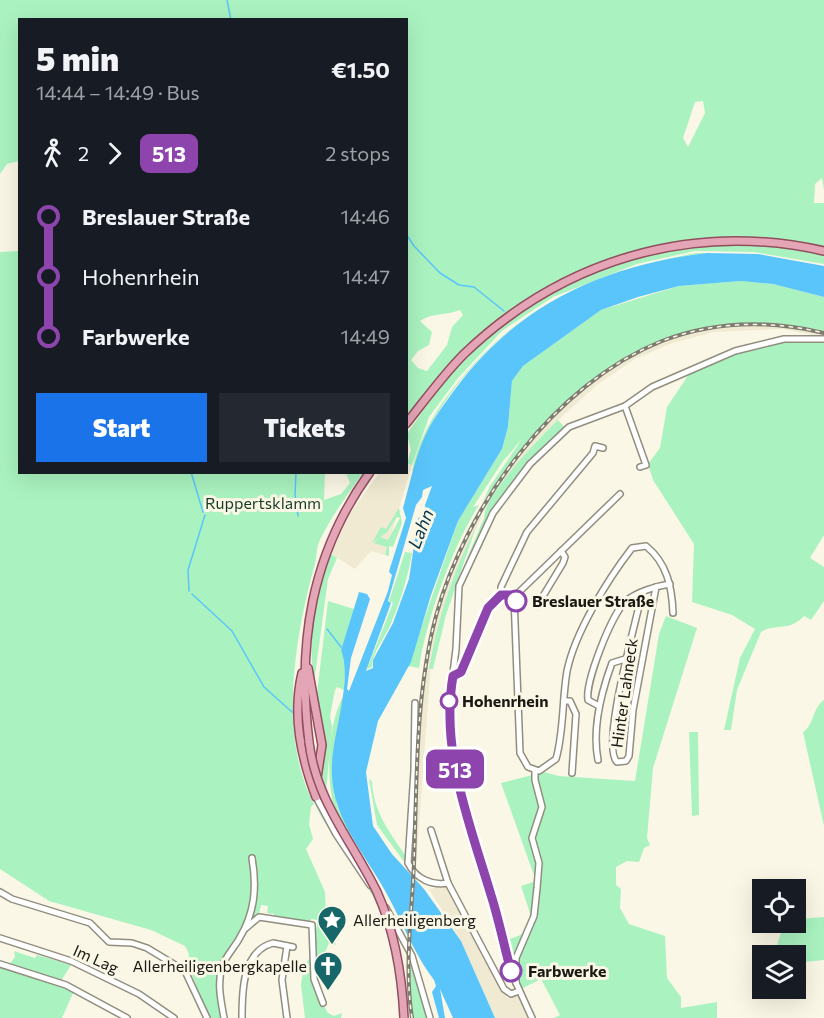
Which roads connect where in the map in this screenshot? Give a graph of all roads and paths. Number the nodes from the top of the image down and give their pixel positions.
1 (824, 251) edge
2 (824, 339) edge
3 (625, 406) junction
4 (408, 422) edge
5 (603, 448) dead end
6 (639, 467) dead end
7 (369, 474) edge
8 (620, 494) dead end
9 (561, 551) junction
10 (670, 584) junction
11 (656, 587) junction
12 (642, 593) junction
13 (501, 595) junction
14 (514, 597) junction
15 (537, 606) dead end
16 (673, 613) dead end
17 (306, 659) junction
18 (626, 659) junction
19 (453, 676) junction
20 (564, 700) junction
21 (415, 703) dead end
22 (599, 706) junction
23 (598, 760) dead end
24 (535, 771) junction
25 (572, 773) dead end
26 (316, 797) junction
27 (431, 830) dead end
28 (252, 858) dead end
29 (448, 883) junction
30 (0, 892) edge
31 (244, 932) junction
32 (0, 938) edge
33 (0, 964) edge
34 (516, 983) junction
35 (519, 991) junction
36 (323, 1003) dead end
37 (127, 1018) edge
38 (174, 1018) edge
39 (207, 1018) edge
40 (224, 1018) edge
41 (242, 1018) edge
42 (287, 1018) edge
43 (404, 1018) edge
44 (430, 1018) edge
45 (532, 1018) edge

1 - 4 main road
2 - 3 street
3 - 6 street
3 - 19 street
5 - 13 street
7 - 17 main road
8 - 9 street
9 - 14 street
9 - 15 street
10 - 11 street, Hinter Lahneck
10 - 16 street
10 - 20 street
11 - 12 street, Hinter Lahneck
11 - 18 street, Hinter Lahneck
12 - 18 street, Hinter Lahneck
12 - 22 street, Hinter Lahneck
13 - 14 street
13 - 19 street
14 - 24 street
17 - 26 main road
17 - 26 main road
17 - 43 main road, bridge
18 - 22 street, Hinter Lahneck
19 - 34 street
20 - 24 street
20 - 25 street
21 - 29 street
22 - 23 street, Hinter Lahneck
24 - 34 street
26 - 44 street
27 - 29 street
28 - 31 street
29 - 35 street
30 - 39 street
31 - 36 street
31 - 40 street
32 - 38 street, Im Lag
33 - 37 street
34 - 35 street
35 - 45 street
41 - 42 street

